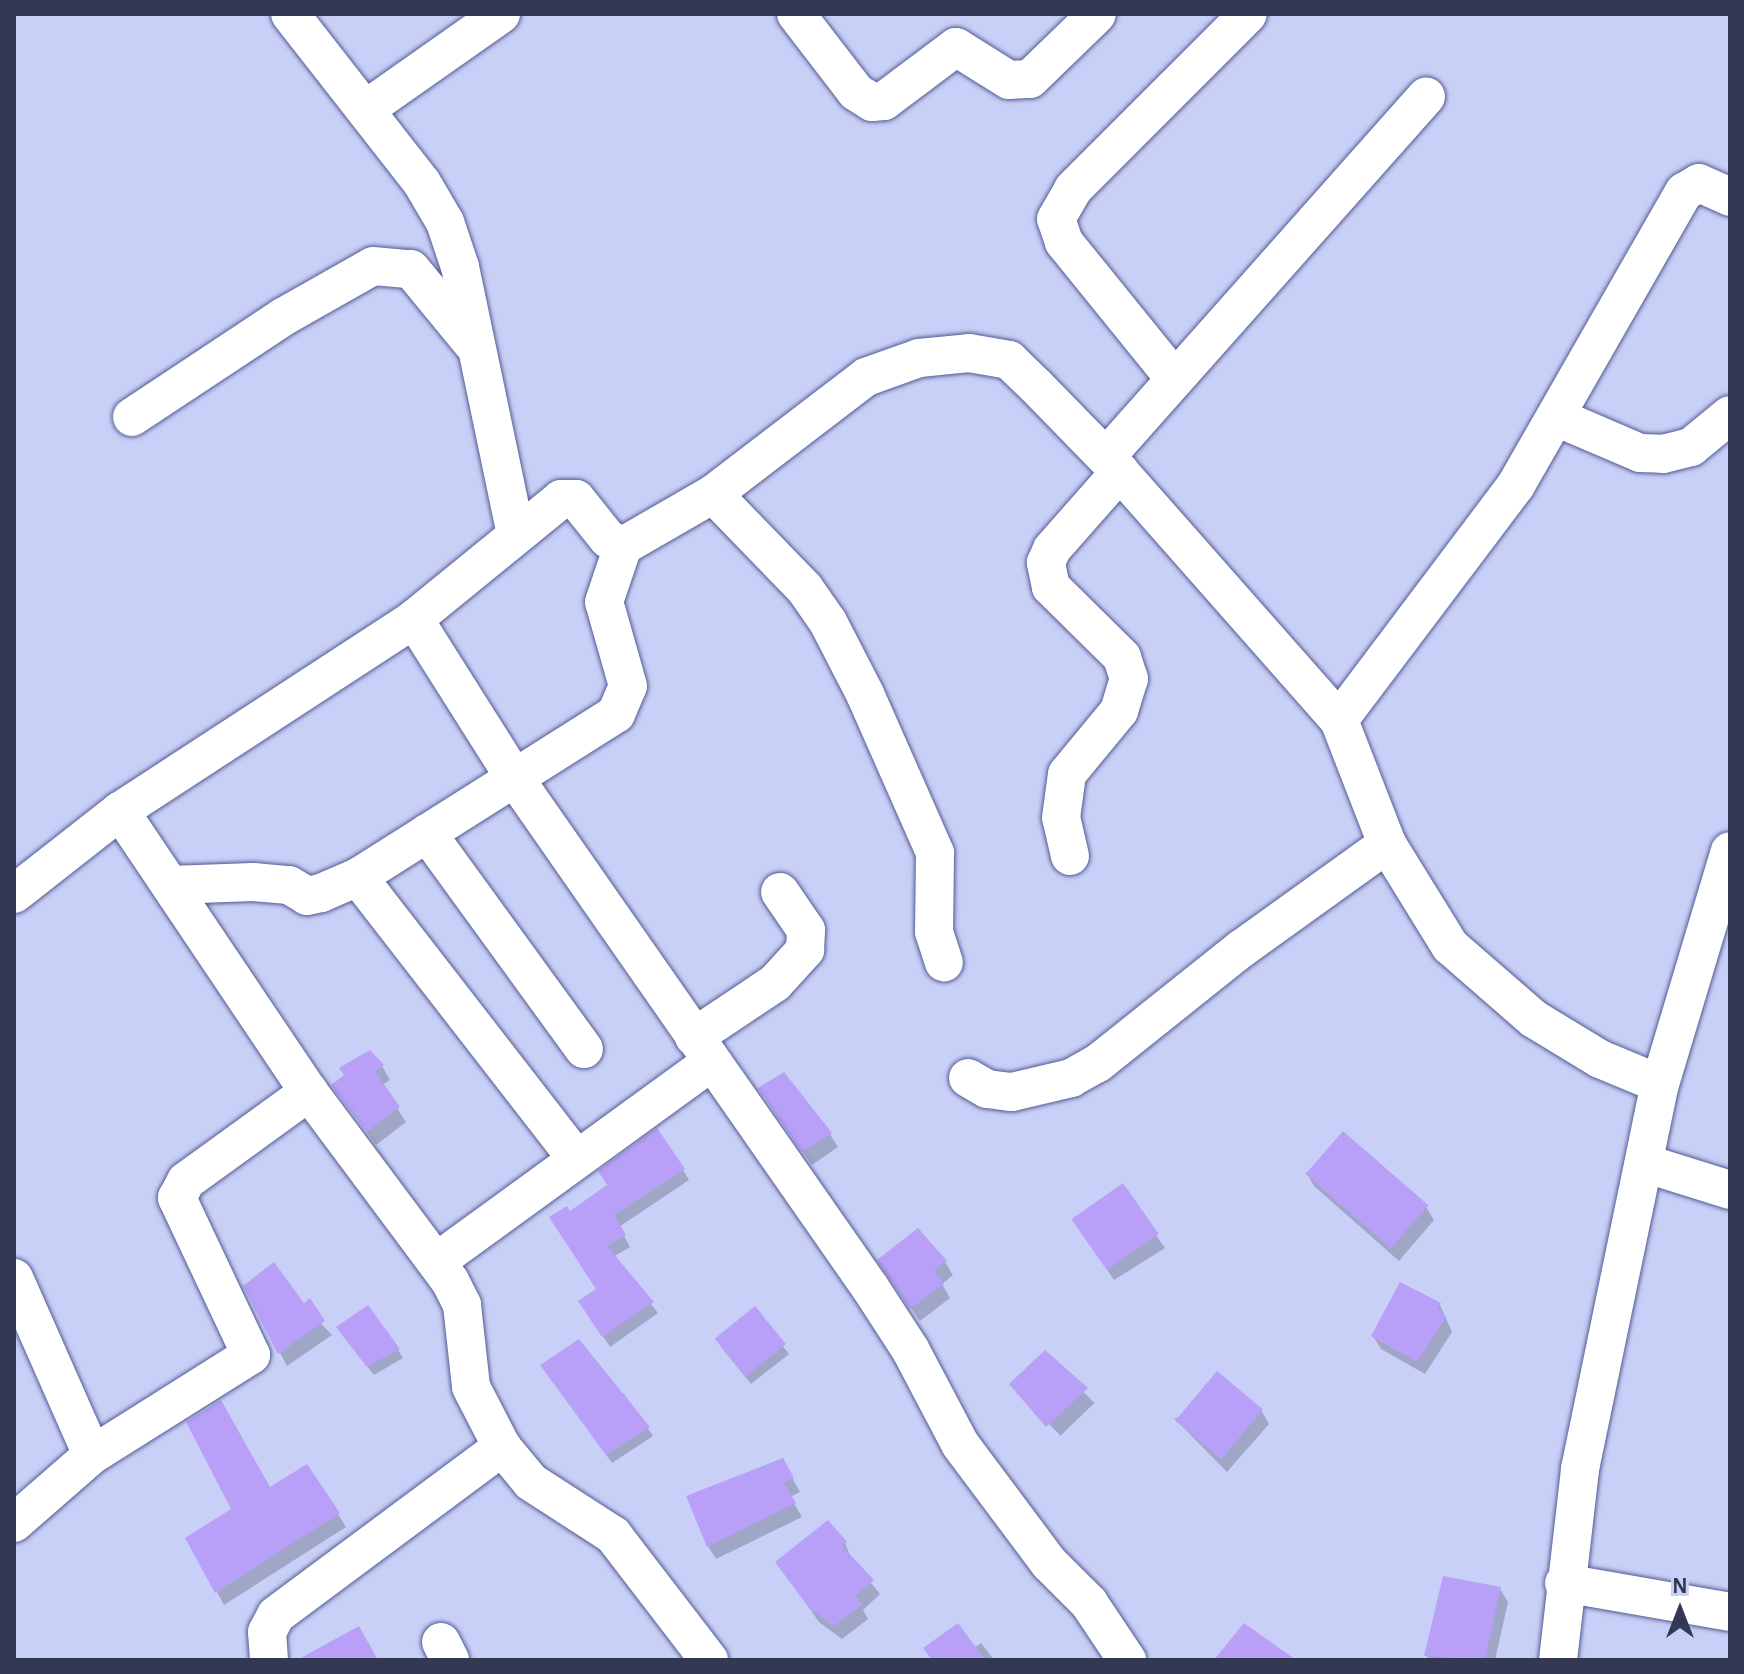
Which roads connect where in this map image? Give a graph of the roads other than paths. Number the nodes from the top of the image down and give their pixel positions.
1 (290, 14) edge
2 (501, 14) edge
3 (796, 14) edge
4 (1097, 14) edge
5 (1248, 14) edge
6 (1426, 96) dead end
7 (366, 109) junction
8 (1730, 197) edge
9 (472, 343) junction
10 (1174, 378) junction
11 (1730, 415) edge
12 (132, 417) dead end
13 (1556, 417) junction
14 (1113, 464) junction
15 (713, 494) junction
16 (516, 534) junction
17 (623, 546) junction
18 (414, 619) junction
19 (1339, 720) junction
20 (514, 777) junction
21 (120, 811) junction
22 (427, 833) junction
23 (1387, 844) junction
24 (1730, 851) edge
25 (1070, 856) dead end
26 (358, 877) junction
27 (170, 885) junction
28 (780, 892) dead end
29 (14, 894) edge
30 (944, 962) dead end
31 (584, 1049) dead end
32 (702, 1050) junction
33 (968, 1078) dead end
34 (1660, 1084) junction
35 (309, 1092) junction
36 (577, 1159) junction
37 (1644, 1163) junction
38 (1730, 1190) edge
39 (436, 1262) junction
40 (14, 1278) edge
41 (502, 1447) junction
42 (92, 1455) junction
43 (14, 1523) edge
44 (1564, 1583) junction
45 (1730, 1612) edge
46 (269, 1660) edge
47 (709, 1660) edge
48 (1127, 1660) edge
49 (1558, 1660) edge

1 - 7 street
2 - 7 street
3 - 4 street
5 - 10 street
6 - 10 street
7 - 9 street
8 - 13 street
9 - 12 street
9 - 16 street
10 - 14 street
11 - 13 street
13 - 19 street
14 - 15 street
14 - 19 street
14 - 25 street
15 - 17 street
15 - 30 street
16 - 17 street
16 - 18 street
17 - 20 street
18 - 20 street
18 - 21 street
19 - 23 street
20 - 22 street
20 - 32 street
21 - 27 street
21 - 29 street
22 - 26 street
22 - 31 street
23 - 33 street
23 - 34 street
24 - 34 street
26 - 27 street
26 - 36 street
27 - 35 street
28 - 32 street
32 - 36 street
32 - 48 street
34 - 37 street
35 - 39 street
35 - 42 street
36 - 39 street
37 - 38 street
37 - 44 street
39 - 41 street
40 - 42 street
41 - 46 street
41 - 47 street
42 - 43 street
44 - 45 street
44 - 49 street

